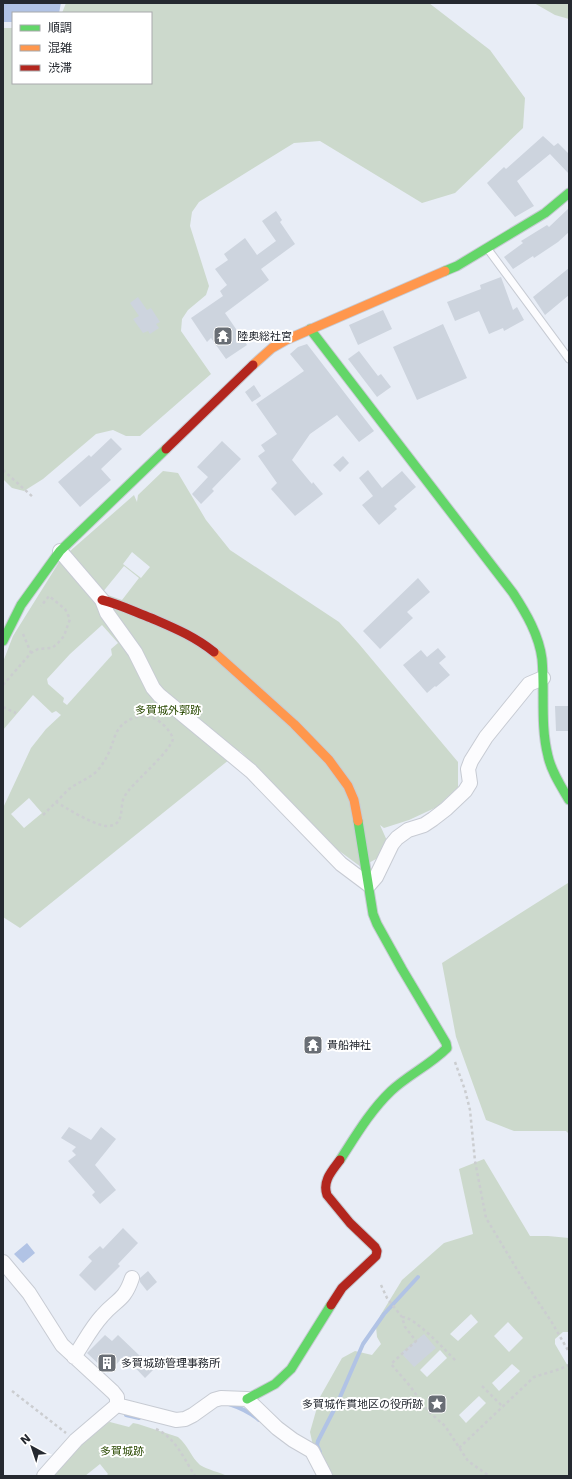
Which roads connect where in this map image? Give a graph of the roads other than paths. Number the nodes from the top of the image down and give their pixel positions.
1 (569, 194) edge
2 (487, 248) junction
3 (310, 329) junction
4 (569, 359) edge
5 (60, 551) junction
6 (102, 600) junction
7 (3, 641) edge
8 (542, 678) junction
9 (569, 800) edge
10 (369, 885) junction
11 (3, 1262) edge
12 (132, 1278) dead end
13 (74, 1358) junction
14 (247, 1399) junction
15 (117, 1405) junction
16 (44, 1476) edge
17 (325, 1476) edge

1 - 2 street
2 - 3 street
2 - 4 lane
3 - 5 street
3 - 8 street
5 - 6 street
5 - 7 street
6 - 10 street
6 - 10 street
8 - 9 street
8 - 10 street
10 - 14 street
11 - 13 street
12 - 13 street
13 - 15 street
14 - 15 street
14 - 17 street
15 - 16 street

